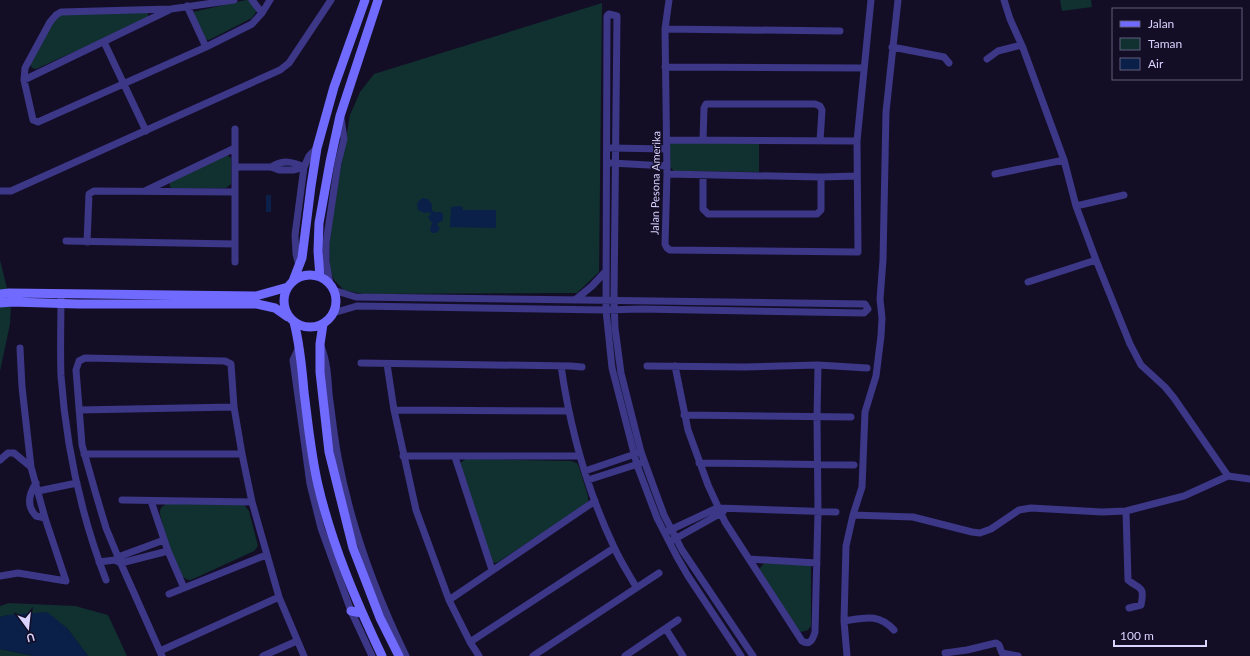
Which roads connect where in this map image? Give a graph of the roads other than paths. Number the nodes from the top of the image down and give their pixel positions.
1 (234, 0) edge
2 (252, 0) edge
3 (270, 0) edge
4 (331, 0) edge
5 (365, 0) edge
6 (378, 0) edge
7 (669, 0) edge
8 (871, 0) edge
9 (898, 0) edge
10 (1004, 0) edge
11 (187, 6) junction
12 (171, 9) junction
13 (262, 13) junction
14 (665, 29) junction
15 (840, 31) dead end
16 (104, 42) junction
17 (1022, 45) junction
18 (892, 47) junction
19 (206, 48) junction
20 (987, 59) dead end
21 (949, 63) dead end
22 (665, 67) junction
23 (864, 68) junction
24 (24, 80) junction
25 (124, 84) junction
26 (340, 116) junction
27 (235, 129) dead end
28 (146, 131) junction
29 (667, 140) junction
30 (703, 140) junction
31 (820, 141) junction
32 (857, 141) junction
33 (235, 148) junction
34 (317, 148) junction
35 (607, 148) junction
36 (616, 148) junction
37 (667, 149) junction
38 (1064, 160) junction
39 (607, 163) junction
40 (615, 163) junction
41 (667, 166) junction
42 (235, 167) junction
43 (304, 167) junction
44 (667, 174) junction
45 (703, 174) junction
46 (995, 174) dead end
47 (857, 176) junction
48 (821, 177) junction
49 (0, 191) edge
50 (144, 192) junction
51 (235, 192) junction
52 (1124, 195) dead end
53 (1076, 206) junction
54 (66, 242) dead end
55 (87, 242) junction
56 (235, 244) junction
57 (1096, 260) junction
58 (235, 262) dead end
59 (299, 266) junction
60 (606, 271) junction
61 (320, 277) junction
62 (1028, 282) dead end
63 (290, 284) junction
64 (332, 287) junction
65 (0, 294) edge
66 (61, 299) junction
67 (575, 300) junction
68 (606, 300) junction
69 (614, 300) junction
70 (762, 302) junction
71 (0, 303) edge
72 (615, 309) junction
73 (606, 310) junction
74 (762, 312) junction
75 (333, 313) junction
76 (291, 320) junction
77 (323, 324) junction
78 (320, 344) junction
79 (299, 347) junction
80 (20, 348) dead end
81 (361, 364) dead end
82 (387, 364) junction
83 (818, 365) junction
84 (561, 366) junction
85 (647, 366) dead end
86 (674, 366) junction
87 (582, 367) dead end
88 (867, 368) dead end
89 (234, 407) junction
90 (79, 410) junction
91 (394, 410) junction
92 (568, 412) junction
93 (684, 415) junction
94 (851, 417) dead end
95 (817, 418) junction
96 (329, 452) junction
97 (641, 452) junction
98 (84, 454) junction
99 (242, 454) junction
100 (634, 454) junction
101 (403, 456) junction
102 (580, 456) junction
103 (455, 457) junction
104 (338, 458) junction
105 (0, 460) edge
106 (314, 460) junction
107 (617, 460) junction
108 (645, 462) junction
109 (699, 463) junction
110 (637, 465) junction
111 (818, 465) junction
112 (854, 465) dead end
113 (31, 467) junction
114 (307, 469) junction
115 (622, 470) junction
116 (586, 472) junction
117 (1228, 476) junction
118 (1250, 479) edge
119 (588, 480) junction
120 (77, 482) junction
121 (36, 483) junction
122 (38, 492) junction
123 (122, 500) dead end
124 (151, 501) junction
125 (595, 501) junction
126 (252, 502) junction
127 (719, 511) junction
128 (818, 511) junction
129 (1126, 511) junction
130 (836, 512) dead end
131 (853, 515) junction
132 (45, 518) junction
133 (671, 530) junction
134 (664, 533) junction
135 (676, 539) junction
136 (164, 540) junction
137 (669, 542) junction
138 (614, 548) junction
139 (168, 551) junction
140 (266, 555) junction
141 (749, 559) junction
142 (118, 560) junction
143 (99, 562) junction
144 (817, 563) junction
145 (492, 570) junction
146 (658, 573) dead end
147 (0, 576) edge
148 (106, 580) dead end
149 (636, 587) junction
150 (184, 588) junction
151 (169, 594) dead end
152 (279, 597) junction
153 (449, 600) junction
154 (384, 607) junction
155 (1129, 608) dead end
156 (350, 611) junction
157 (362, 613) junction
158 (380, 618) junction
159 (678, 620) dead end
160 (844, 621) junction
161 (666, 629) junction
162 (894, 630) dead end
163 (297, 641) junction
164 (470, 642) junction
165 (945, 653) dead end
166 (161, 654) edge
167 (263, 656) edge
168 (304, 656) edge
169 (372, 656) edge
170 (382, 656) edge
171 (399, 656) edge
172 (406, 656) edge
173 (479, 656) edge
174 (533, 656) edge
175 (624, 656) edge
176 (683, 656) edge
177 (741, 656) edge
178 (753, 656) edge
179 (847, 656) edge
180 (1018, 656) edge

1 - 11 street
2 - 13 street
3 - 13 street
4 - 28 street
5 - 34 street
6 - 26 street
7 - 14 street, Jalan Pesona Amerika
8 - 23 street
9 - 18 street
10 - 17 street
11 - 12 street
11 - 19 street
12 - 16 street
12 - 24 street
13 - 19 street
14 - 15 street
14 - 22 street, Jalan Pesona Amerika
16 - 24 street
16 - 25 street
17 - 20 street
17 - 38 street
18 - 21 street
18 - 131 street
19 - 25 street
22 - 23 street
22 - 29 street, Jalan Pesona Amerika
23 - 32 street
24 - 25 street
25 - 28 street
26 - 61 street
26 - 64 street
27 - 33 street
28 - 49 street
29 - 30 street
29 - 37 street, Jalan Pesona Amerika
30 - 31 street
30 - 31 street
31 - 32 street
32 - 47 street
33 - 42 street
33 - 50 street
34 - 43 street
34 - 59 street
35 - 36 street
35 - 36 street
35 - 39 street
36 - 37 street
36 - 40 street
37 - 41 street, Jalan Pesona Amerika
38 - 46 street
38 - 53 street
39 - 40 street
39 - 60 street
40 - 41 street
40 - 69 street
41 - 44 street, Jalan Pesona Amerika
42 - 43 street
42 - 51 street
43 - 59 street
44 - 45 street
44 - 47 street, Jalan Pesona Amerika
45 - 48 street
45 - 48 street
47 - 48 street
50 - 51 street
50 - 55 street
51 - 56 street
52 - 53 street
53 - 57 street
54 - 55 street
55 - 56 street
56 - 58 street
57 - 62 street
57 - 117 street
59 - 63 street
60 - 67 street
60 - 68 street
61 - 63 street
61 - 64 street
63 - 66 street
63 - 76 street
64 - 67 street
64 - 75 street
65 - 66 street
66 - 71 street
66 - 76 street
66 - 120 street
67 - 68 street
68 - 69 street
68 - 73 street
69 - 70 street
69 - 72 street
70 - 74 street
70 - 74 street
72 - 73 street
72 - 74 street
72 - 97 street
73 - 75 street
73 - 100 street
75 - 77 street
76 - 77 street
76 - 79 street
77 - 78 street
78 - 96 street
78 - 104 street
79 - 106 street
79 - 114 street
80 - 113 street
81 - 82 street
82 - 84 street
82 - 91 street
83 - 86 street
83 - 88 street
83 - 95 street
84 - 87 street
84 - 92 street
85 - 86 street
86 - 93 street
89 - 90 street
89 - 90 street
89 - 99 street
90 - 98 street
91 - 92 street
91 - 101 street
92 - 102 street
93 - 95 street
93 - 109 street
94 - 95 street
95 - 111 street
96 - 104 street
96 - 158 street
97 - 100 street
97 - 108 street
98 - 99 street
98 - 142 street
99 - 126 street
100 - 107 street
100 - 110 street
101 - 103 street
101 - 153 street
102 - 103 street
102 - 116 street
103 - 145 street
104 - 154 street
105 - 113 street
106 - 114 street
106 - 157 street
107 - 115 street
107 - 116 street
108 - 110 street
108 - 133 street
109 - 111 street
109 - 127 street
110 - 115 street
110 - 134 street
111 - 112 street
111 - 128 street
113 - 121 street
114 - 156 street
115 - 119 street
116 - 119 street
117 - 118 street
117 - 129 street
119 - 125 street
120 - 122 street
120 - 143 street
121 - 122 street
121 - 132 street
122 - 132 street
123 - 124 street
124 - 126 street
124 - 136 street
125 - 138 street
125 - 145 street
126 - 140 street
127 - 128 street
127 - 133 street
127 - 135 street
127 - 141 street
128 - 130 street
128 - 144 street
129 - 131 street
129 - 155 street
131 - 160 street
132 - 147 street
133 - 134 street
133 - 135 street
134 - 137 street
135 - 137 street
135 - 178 street
136 - 139 street
136 - 142 street
137 - 177 street
138 - 149 street
138 - 164 street
139 - 142 street
139 - 150 street
140 - 150 street
140 - 152 street
141 - 144 street
141 - 144 street
142 - 143 street
142 - 166 street
143 - 148 street
145 - 153 street
146 - 149 street
149 - 174 street
150 - 151 street
152 - 163 street
152 - 166 street
153 - 164 street
154 - 158 street
154 - 172 street
156 - 157 street
156 - 169 street
157 - 170 street
158 - 171 street
159 - 161 street
160 - 162 street
160 - 179 street
161 - 175 street
161 - 176 street
163 - 167 street
163 - 168 street
164 - 173 street
165 - 180 street

